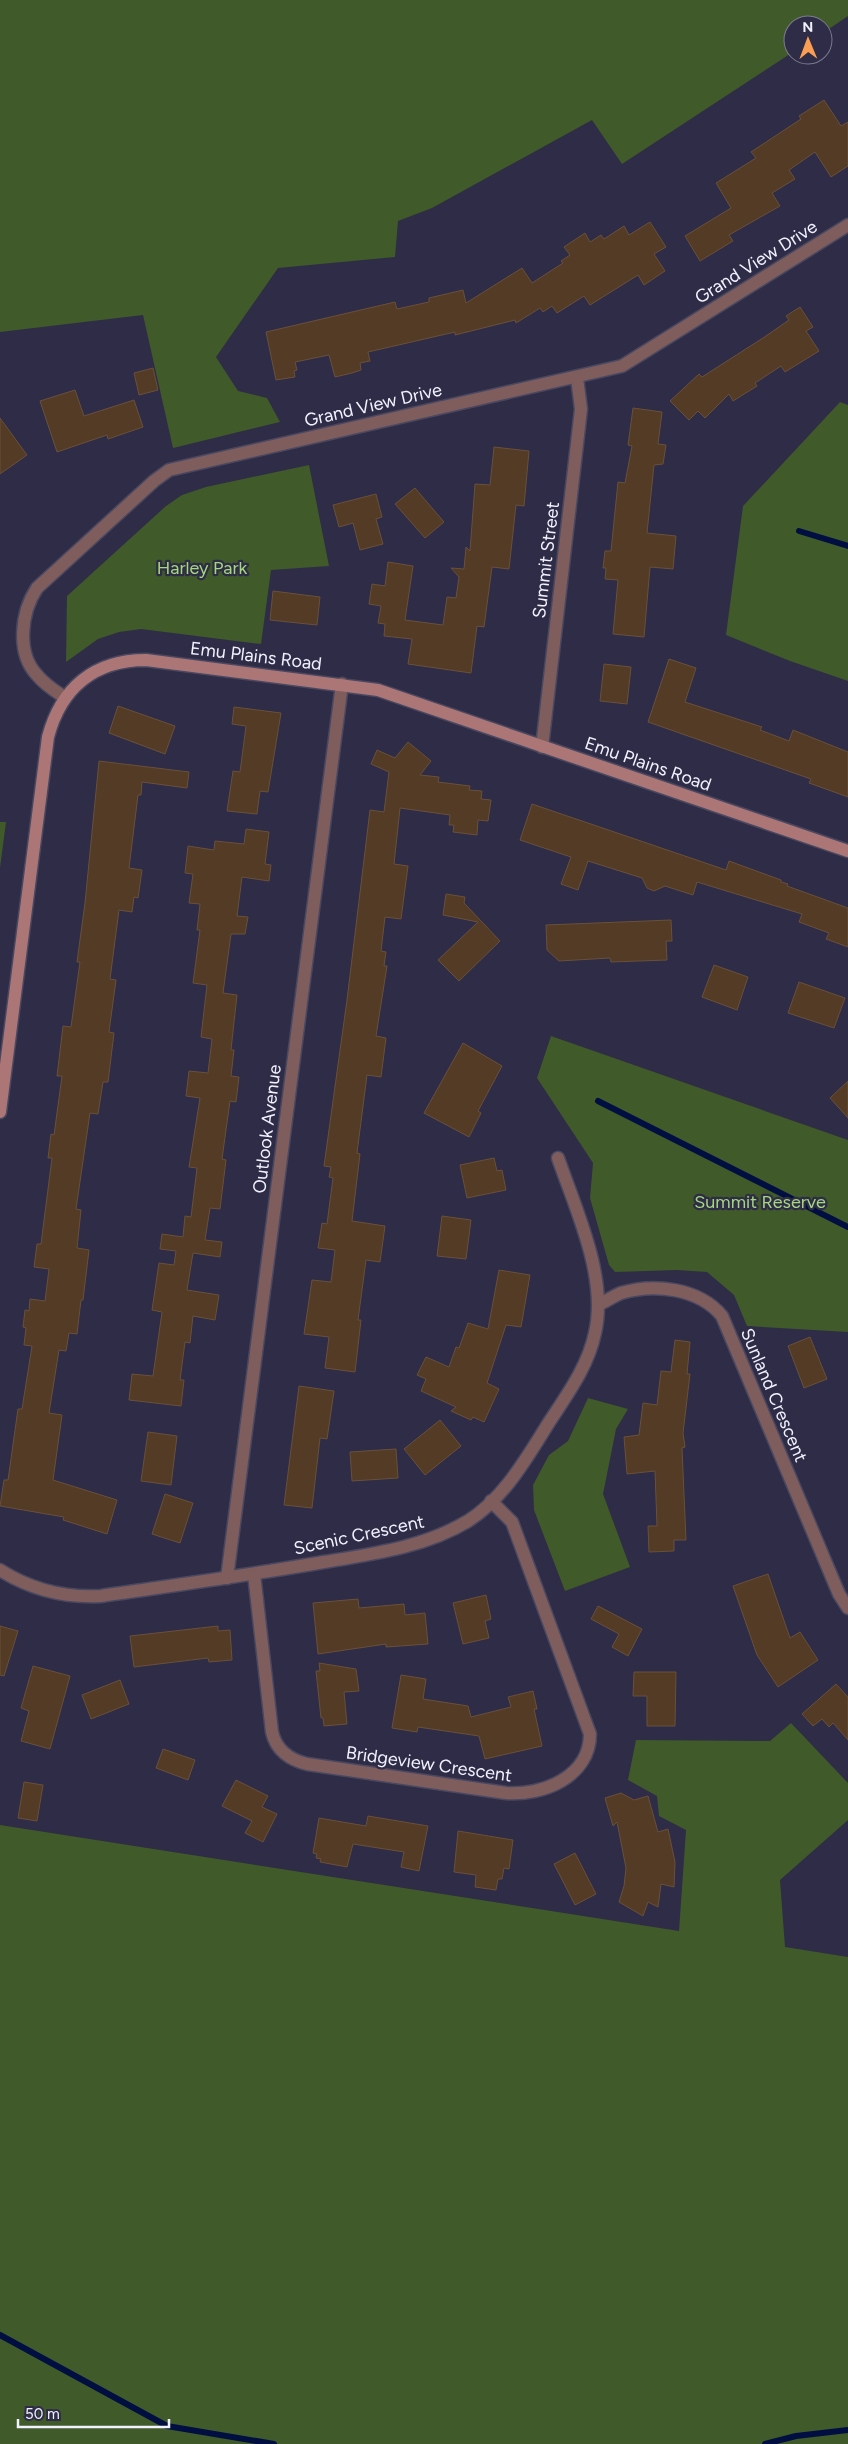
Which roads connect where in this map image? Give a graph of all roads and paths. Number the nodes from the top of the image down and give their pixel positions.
1 (848, 224) edge
2 (577, 378) junction
3 (342, 684) junction
4 (64, 697) junction
5 (542, 747) junction
6 (848, 851) edge
7 (0, 1112) edge
8 (558, 1158) dead end
9 (600, 1304) junction
10 (491, 1501) junction
11 (0, 1570) edge
12 (254, 1574) junction
13 (227, 1578) junction
14 (848, 1608) edge

1 - 2 street, Grand View Drive
2 - 4 street, Grand View Drive
2 - 5 street, Summit Street
3 - 4 street, Emu Plains Road
3 - 5 street, Emu Plains Road
3 - 13 street, Outlook Avenue
4 - 7 street, Emu Plains Road
5 - 6 street, Emu Plains Road
8 - 9 street, Scenic Crescent
9 - 10 street, Scenic Crescent
9 - 14 street, Sunland Crescent
10 - 12 street, Scenic Crescent
10 - 12 street, Bridgeview Crescent
11 - 13 street, Scenic Crescent
12 - 13 street, Scenic Crescent

